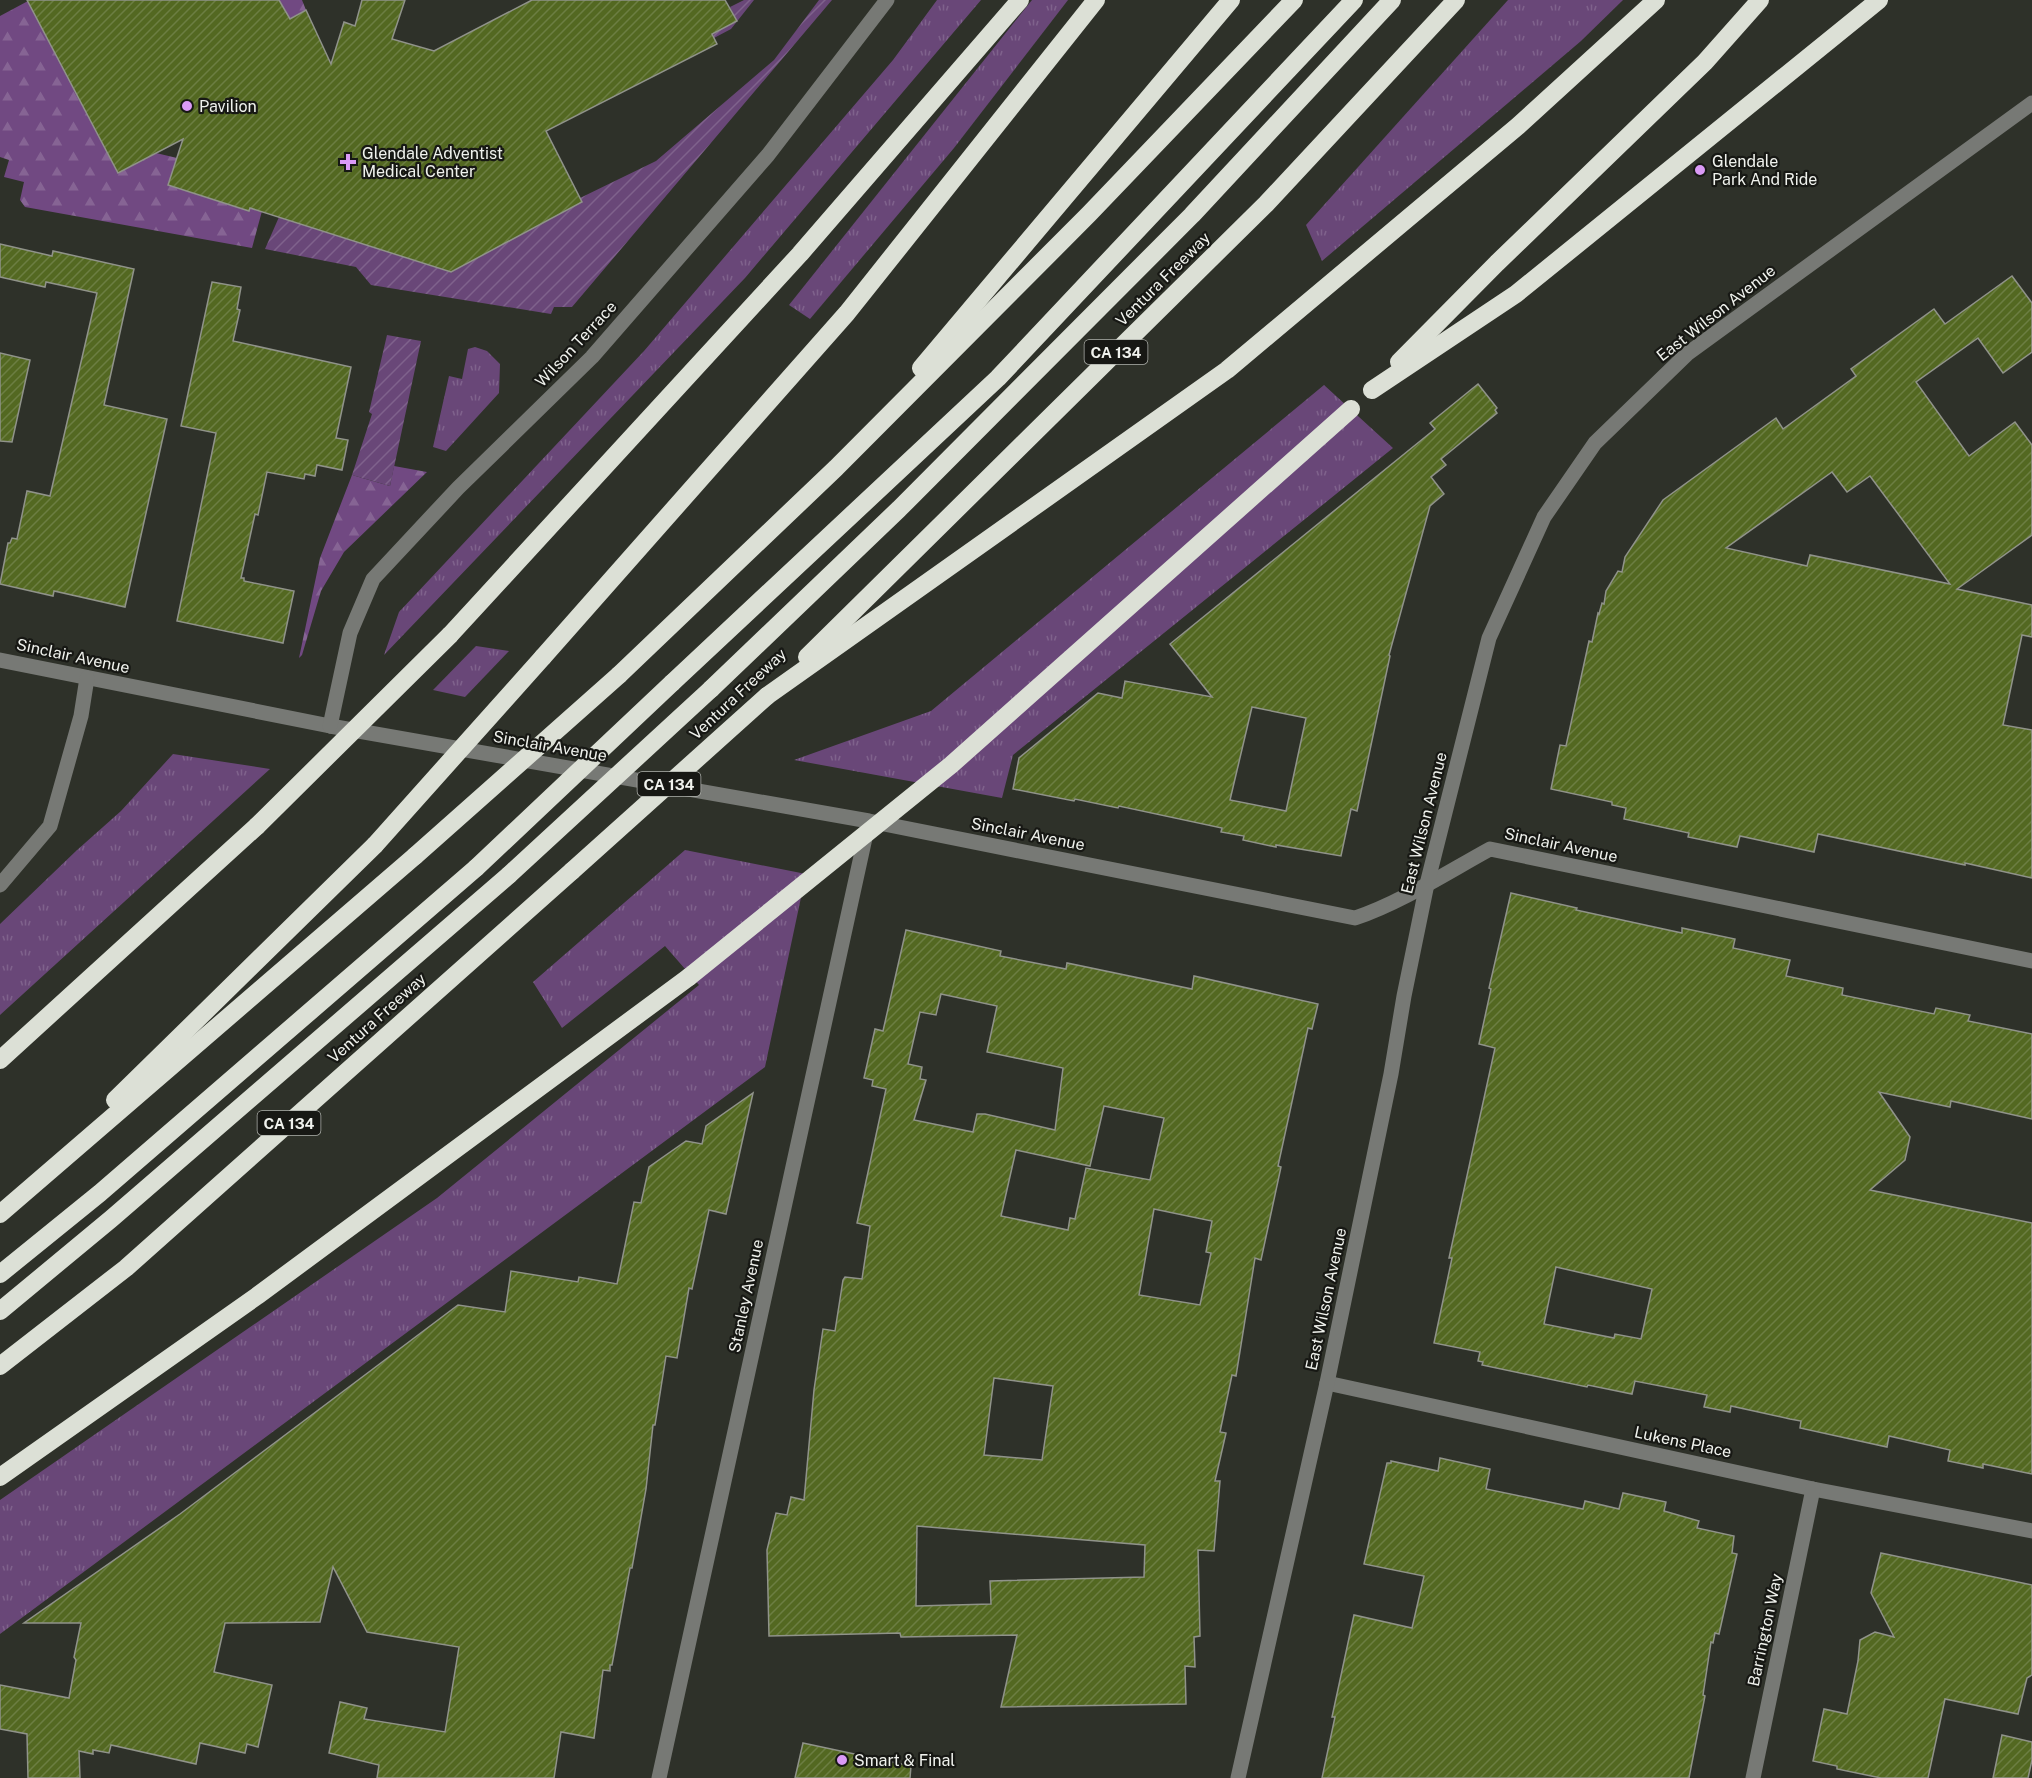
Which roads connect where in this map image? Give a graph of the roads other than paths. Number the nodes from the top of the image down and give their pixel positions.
1 (887, 0) edge
2 (1020, 0) edge
3 (1096, 0) edge
4 (1232, 0) edge
5 (1294, 0) edge
6 (1354, 0) edge
7 (1392, 0) edge
8 (1456, 0) edge
9 (1656, 0) edge
10 (1760, 0) edge
11 (1879, 0) edge
12 (2032, 103) edge
13 (1372, 390) junction
14 (836, 468) junction
15 (0, 660) edge
16 (87, 678) junction
17 (767, 696) junction
18 (330, 726) junction
19 (869, 821) junction
20 (1427, 884) junction
21 (0, 885) edge
22 (2032, 961) edge
23 (0, 1060) edge
24 (0, 1213) edge
25 (0, 1274) edge
26 (0, 1311) edge
27 (0, 1366) edge
28 (1327, 1383) junction
29 (0, 1476) edge
30 (1813, 1488) junction
31 (2032, 1531) edge
32 (659, 1778) edge
33 (1238, 1778) edge
34 (1753, 1778) edge

1 - 18 street, Wilson Terrace
2 - 23 highway, bridge
3 - 24 highway, bridge
4 - 14 highway
5 - 14 highway
6 - 25 highway, bridge
7 - 26 highway, bridge
8 - 17 highway, Ventura Freeway / CA 134
9 - 17 highway
10 - 13 highway
11 - 13 highway
12 - 20 street, East Wilson Avenue
13 - 29 highway, bridge
14 - 24 highway, bridge
15 - 16 street, Sinclair Avenue
16 - 18 street, Sinclair Avenue
16 - 21 street
17 - 27 highway, Ventura Freeway / CA 134, bridge
18 - 19 street, Sinclair Avenue
19 - 20 street, Sinclair Avenue
19 - 32 street, Stanley Avenue
20 - 22 street, Sinclair Avenue
20 - 28 street, East Wilson Avenue
28 - 30 street, Lukens Place
28 - 33 street, East Wilson Avenue
30 - 31 street, Lukens Place
30 - 34 street, Barrington Way

